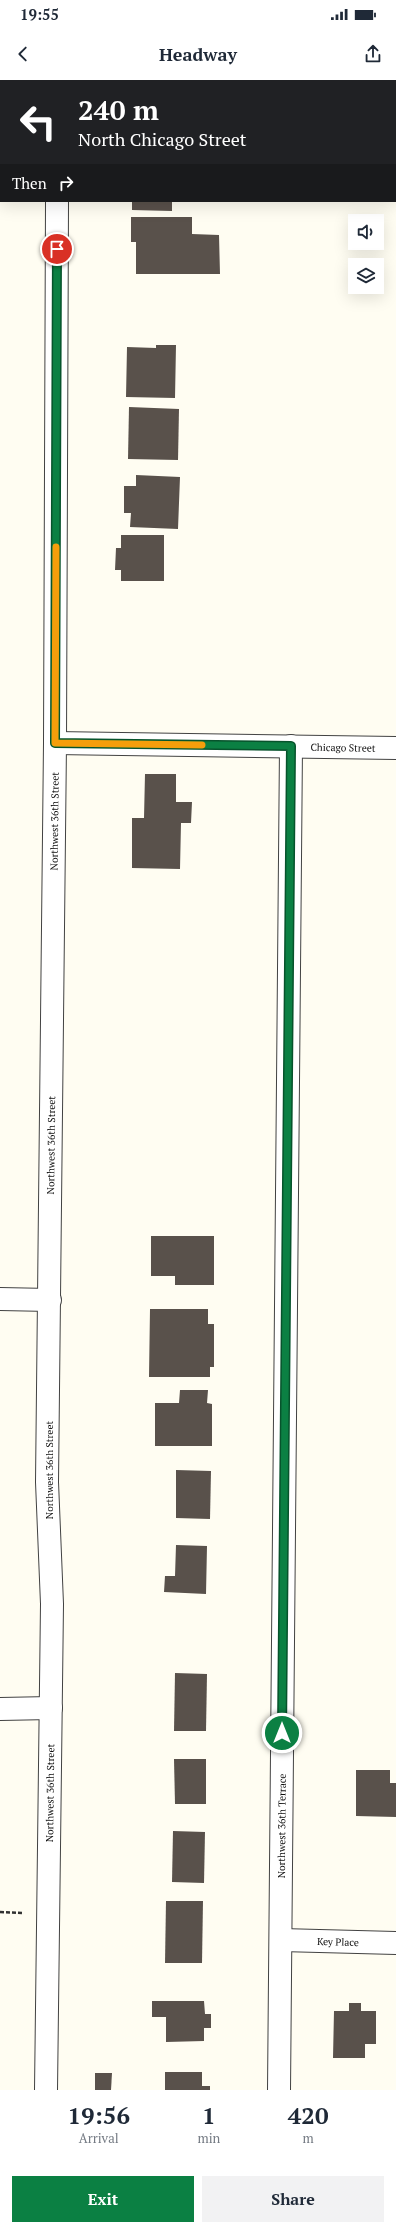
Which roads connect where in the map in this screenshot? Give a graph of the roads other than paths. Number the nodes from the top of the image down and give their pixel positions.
1 (57, 202) edge
2 (55, 743) junction
3 (291, 746) junction
4 (396, 748) edge
5 (0, 1299) edge
6 (50, 1300) junction
7 (51, 1708) junction
8 (0, 1709) edge
9 (280, 1940) junction
10 (396, 1943) edge
11 (46, 2090) edge
12 (279, 2090) edge

1 - 2 street, Northwest 36th Street
2 - 3 street, Chicago Street
2 - 6 street, Northwest 36th Street
3 - 4 street, Chicago Street
3 - 9 street, Northwest 36th Terrace
5 - 6 street
6 - 7 street, Northwest 36th Street
7 - 8 street
7 - 11 street, Northwest 36th Street
9 - 10 street, Key Place
9 - 12 street, Northwest 36th Terrace

